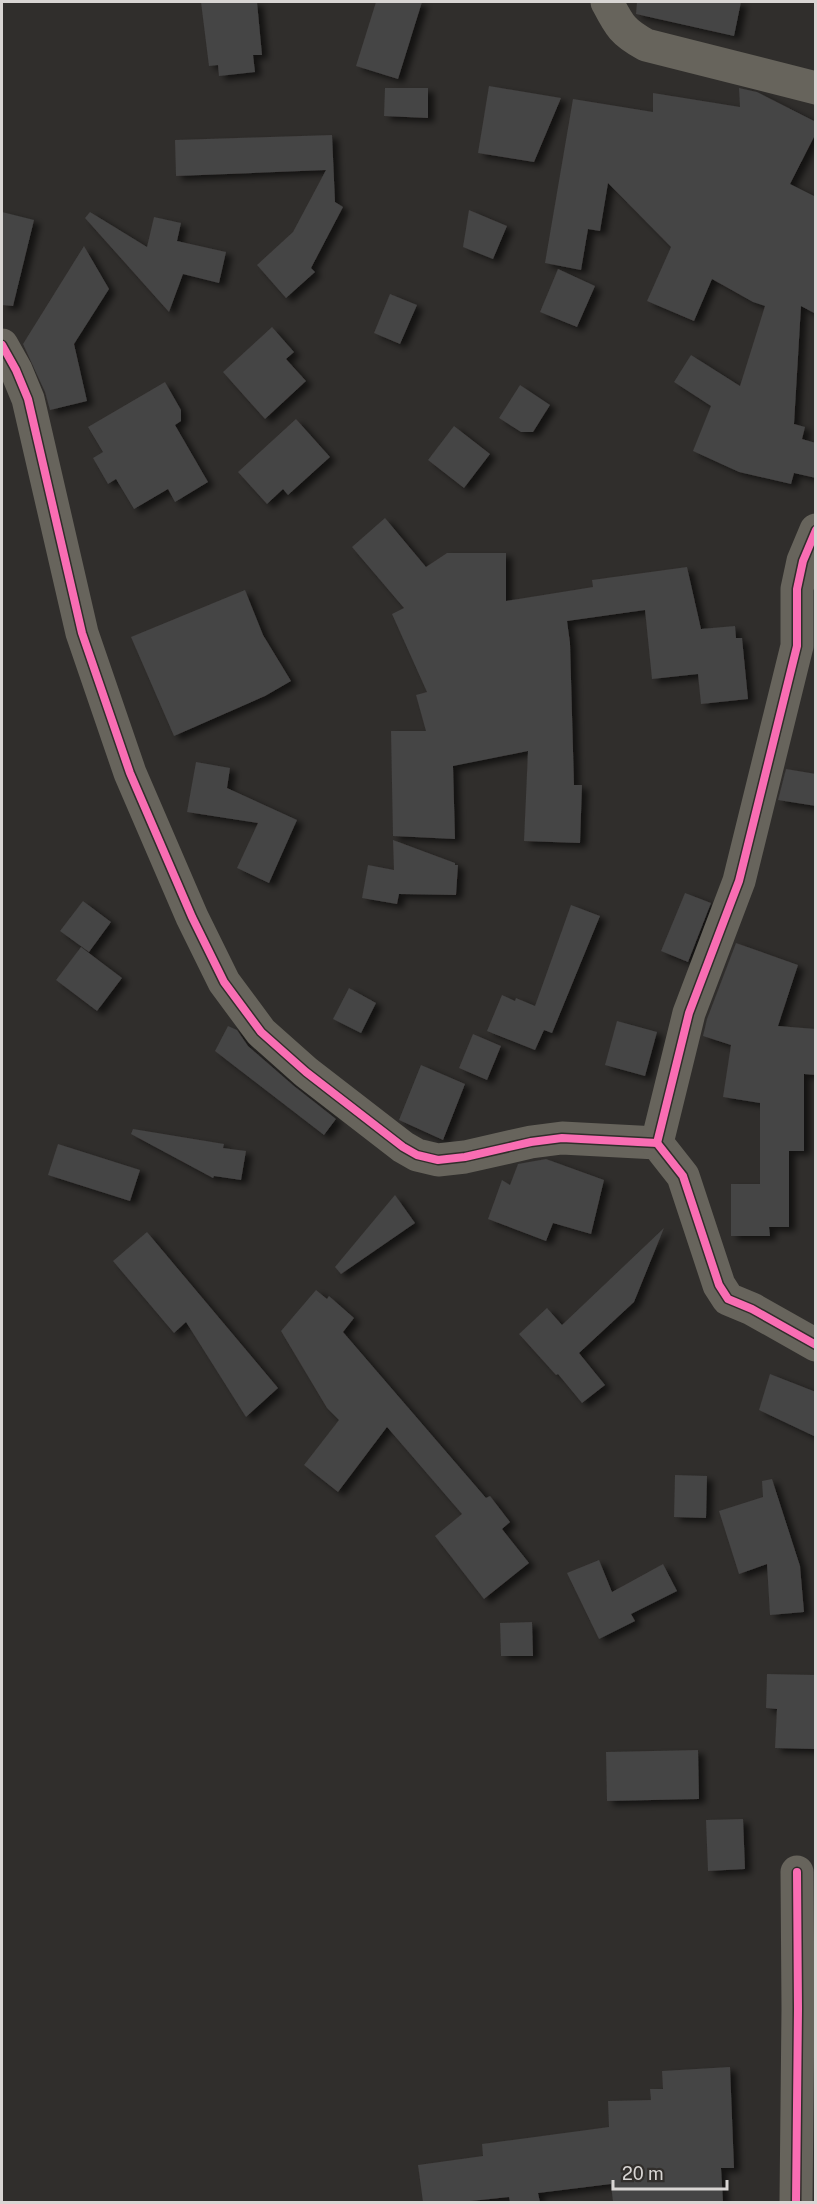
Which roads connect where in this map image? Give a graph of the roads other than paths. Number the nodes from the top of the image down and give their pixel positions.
1 (607, 2) edge
2 (816, 88) edge
3 (2, 345) edge
4 (816, 530) edge
5 (657, 1143) junction
6 (816, 1345) edge
7 (796, 1872) dead end
8 (796, 2202) edge

1 - 2 street
3 - 5 street
4 - 5 street
5 - 6 street
7 - 8 street

